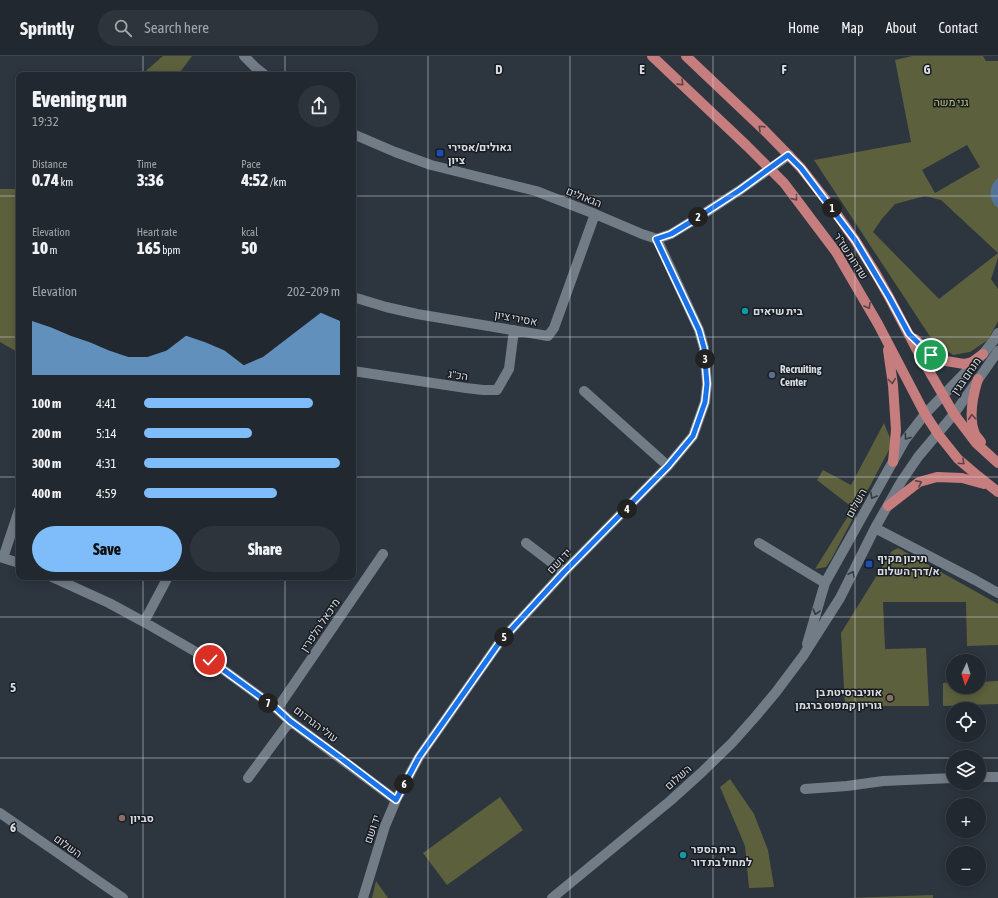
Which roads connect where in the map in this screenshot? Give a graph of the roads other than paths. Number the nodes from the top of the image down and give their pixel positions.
1 (244, 56) edge
2 (652, 56) edge
3 (686, 56) edge
4 (261, 72) edge
5 (356, 135) edge
6 (788, 155) junction
7 (770, 169) junction
8 (595, 214) junction
9 (656, 239) junction
10 (356, 298) edge
11 (514, 330) junction
12 (998, 333) edge
13 (909, 334) junction
14 (887, 342) junction
15 (998, 351) edge
16 (983, 354) junction
17 (356, 371) edge
18 (978, 379) junction
19 (584, 391) dead end
20 (943, 396) junction
21 (925, 414) junction
22 (954, 414) junction
23 (938, 434) junction
24 (893, 462) junction
25 (998, 462) edge
26 (668, 466) junction
27 (994, 489) edge
28 (888, 506) junction
29 (16, 518) edge
30 (875, 528) junction
31 (526, 543) dead end
32 (759, 543) dead end
33 (383, 554) dead end
34 (1, 557) edge
35 (16, 563) edge
36 (564, 572) junction
37 (58, 580) edge
38 (166, 580) edge
39 (825, 583) junction
40 (998, 593) edge
41 (144, 622) junction
42 (803, 656) junction
43 (277, 709) junction
44 (290, 721) junction
45 (986, 777) edge
46 (998, 777) edge
47 (248, 778) dead end
48 (946, 778) edge
49 (805, 789) dead end
50 (396, 800) junction
51 (0, 813) edge
52 (123, 898) edge
53 (363, 898) edge
54 (552, 898) edge

1 - 4 street
2 -> 7 main road, שדרות שז"ר
6 -> 3 main road, שדרות שז"ר
5 - 8 street, הגאולים
6 - 7 street
6 - 13 main road, שדרות שז"ר
7 - 9 street
7 -> 14 main road, שדרות שז"ר
8 - 9 street, הגאולים
8 - 11 street, אסירי ציון
9 - 26 street, יד ושם
10 - 11 street, אסירי ציון
11 - 17 street, הכ"ג
12 - 16 street, מנחם בגין
13 - 16 main road
13 - 20 main road, שדרות שז"ר
14 - 21 main road, שדרות שז"ר
14 -> 24 main road
15 - 18 street, מנחם בגין
16 - 20 street, מנחם בגין
18 - 22 street, מנחם בגין
25 -> 18 main road
19 - 26 street
20 - 21 street, השלום
20 - 22 main road, שדרות שז"ר
21 - 23 main road, שדרות שז"ר
21 -> 24 street, השלום
22 - 23 street, השלום
22 - 25 main road, שדרות שז"ר
23 -> 27 main road, שדרות שז"ר
23 - 28 street, השלום
24 -> 39 street, השלום
26 - 36 street, יד ושם
28 -> 27 main road
28 - 30 street, השלום
29 - 34 street
30 - 40 street
42 -> 30 street, השלום
31 - 36 street
32 - 39 street
33 - 43 street, מיכאל הלפרין
34 - 35 street
36 - 50 street, יד ושם
37 - 41 street, עולי הגרדום
38 - 41 street
39 -> 42 street, השלום
41 - 43 street, עולי הגרדום
42 - 54 street, השלום
43 - 44 street, עולי הגרדום
44 - 47 street
44 - 50 street, עולי הגרדום
45 - 46 street
48 - 49 street
50 - 53 street, יד ושם
51 - 52 street, השלום

